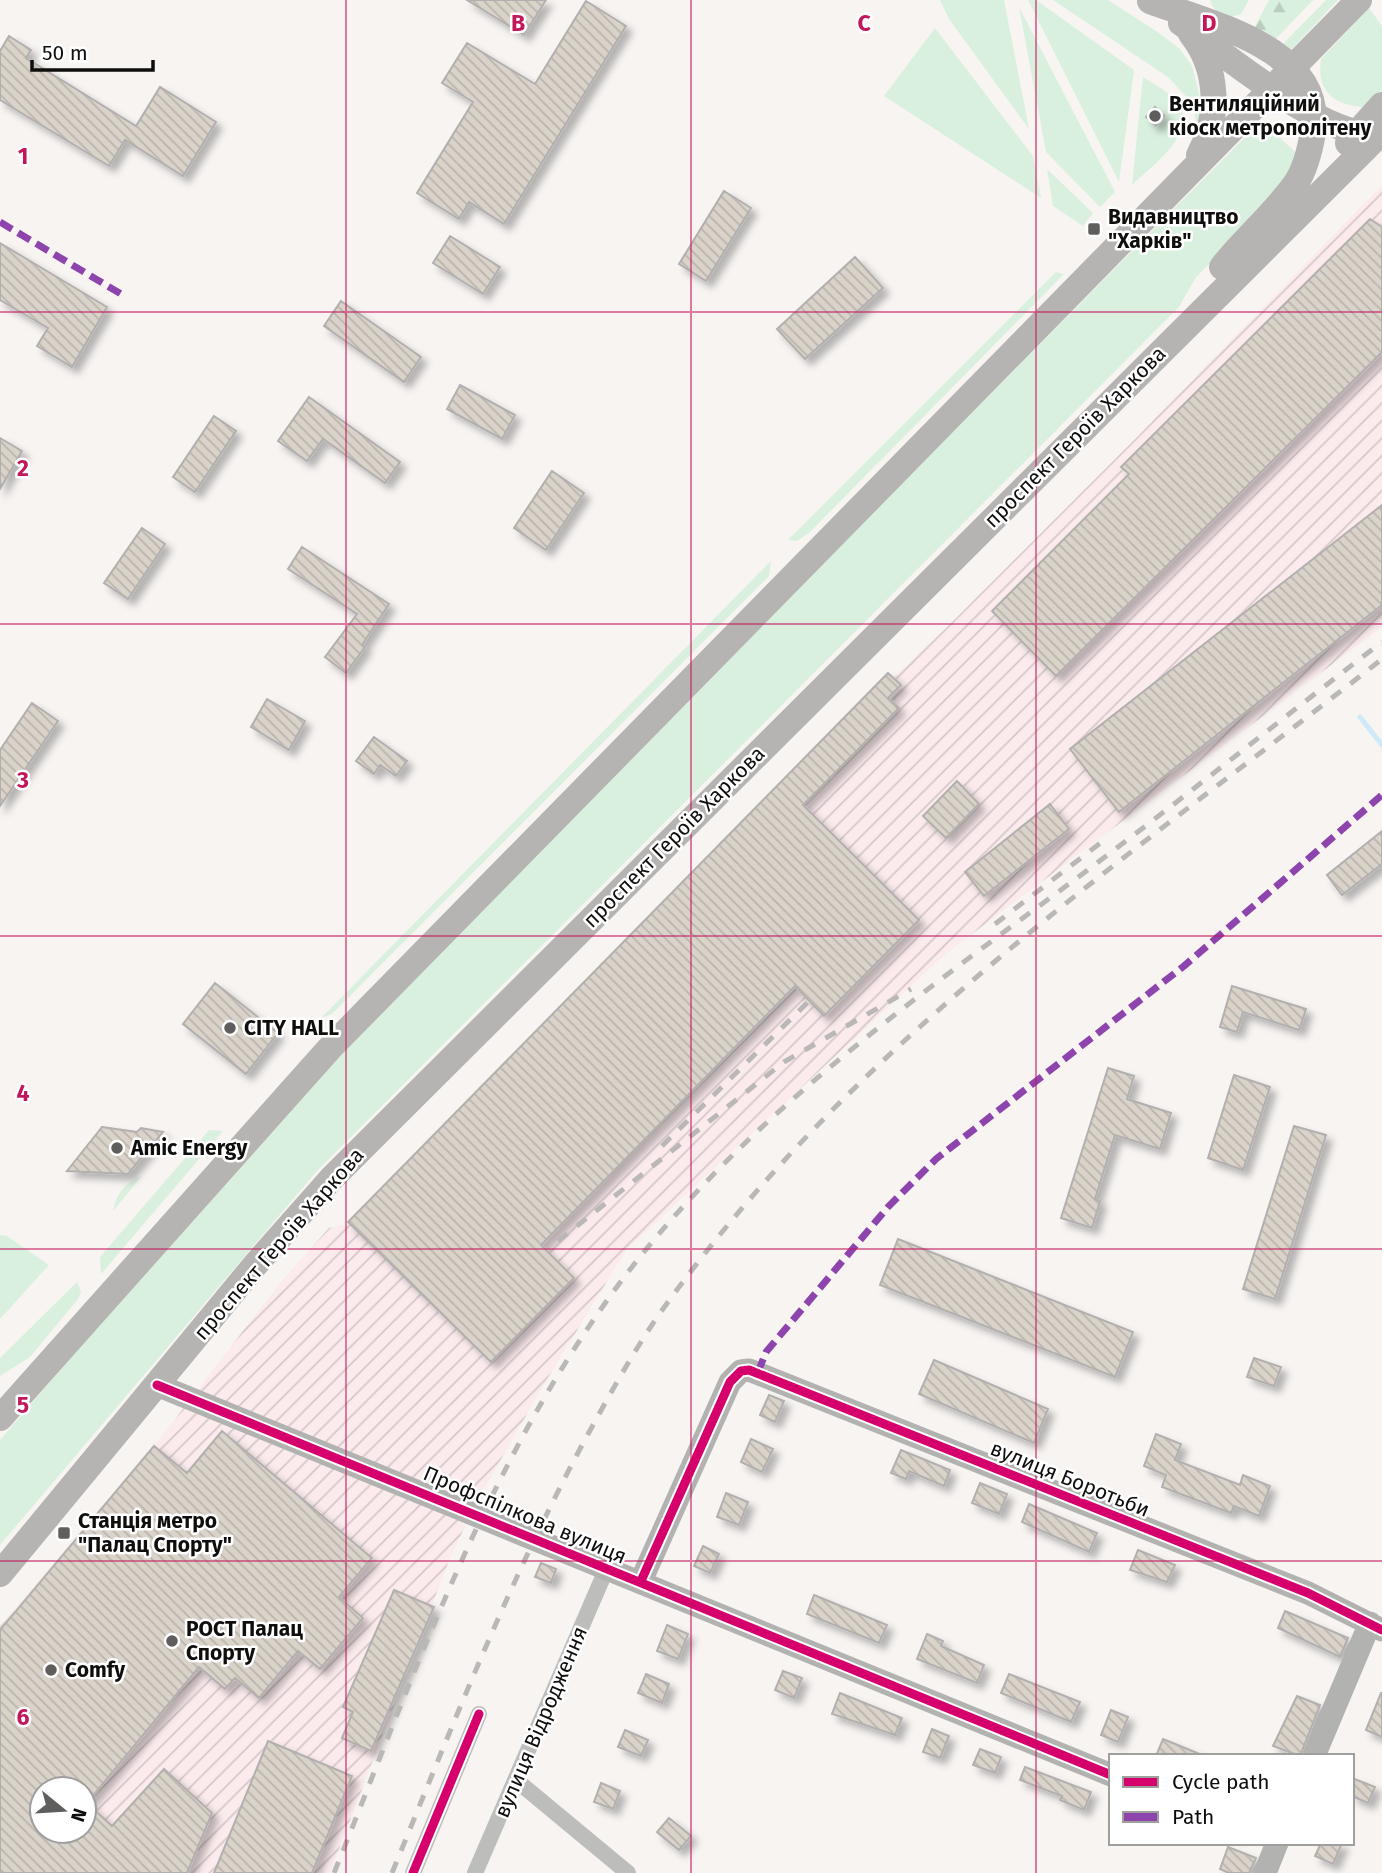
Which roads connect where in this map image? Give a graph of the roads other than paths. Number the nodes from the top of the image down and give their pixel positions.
1 (1359, 0) edge
2 (1149, 1) edge
3 (1175, 18) junction
4 (1280, 79) junction
5 (1313, 110) junction
6 (1374, 124) edge
7 (1181, 183) junction
8 (1199, 312) junction
9 (157, 1385) junction
10 (0, 1418) edge
11 (606, 1570) junction
12 (0, 1574) edge
13 (641, 1581) junction
14 (1376, 1626) edge
15 (479, 1714) dead end
16 (1315, 1754) edge
17 (1109, 1774) edge
18 (516, 1780) junction
19 (1276, 1845) edge
20 (413, 1873) edge
21 (475, 1873) edge
22 (628, 1873) edge
23 (1265, 1873) edge

1 - 4 main road
2 - 3 main road
2 - 4 main road
3 - 4 main road
3 - 7 main road
4 - 5 main road
4 - 7 main road
5 - 6 main road
5 - 8 main road
6 - 8 main road
7 - 10 main road
8 - 9 main road, проспект Героїв Харкова
9 - 11 street, Профспілкова вулиця
9 - 12 main road, проспект Героїв Харкова
11 - 13 street, Профспілкова вулиця
11 - 18 street, вулиця Відродження
13 - 14 street, вулиця Боротьби
13 - 17 street, Профспілкова вулиця
14 - 16 street
15 - 20 street
18 - 21 street, вулиця Відродження
18 - 22 street
19 - 23 street

